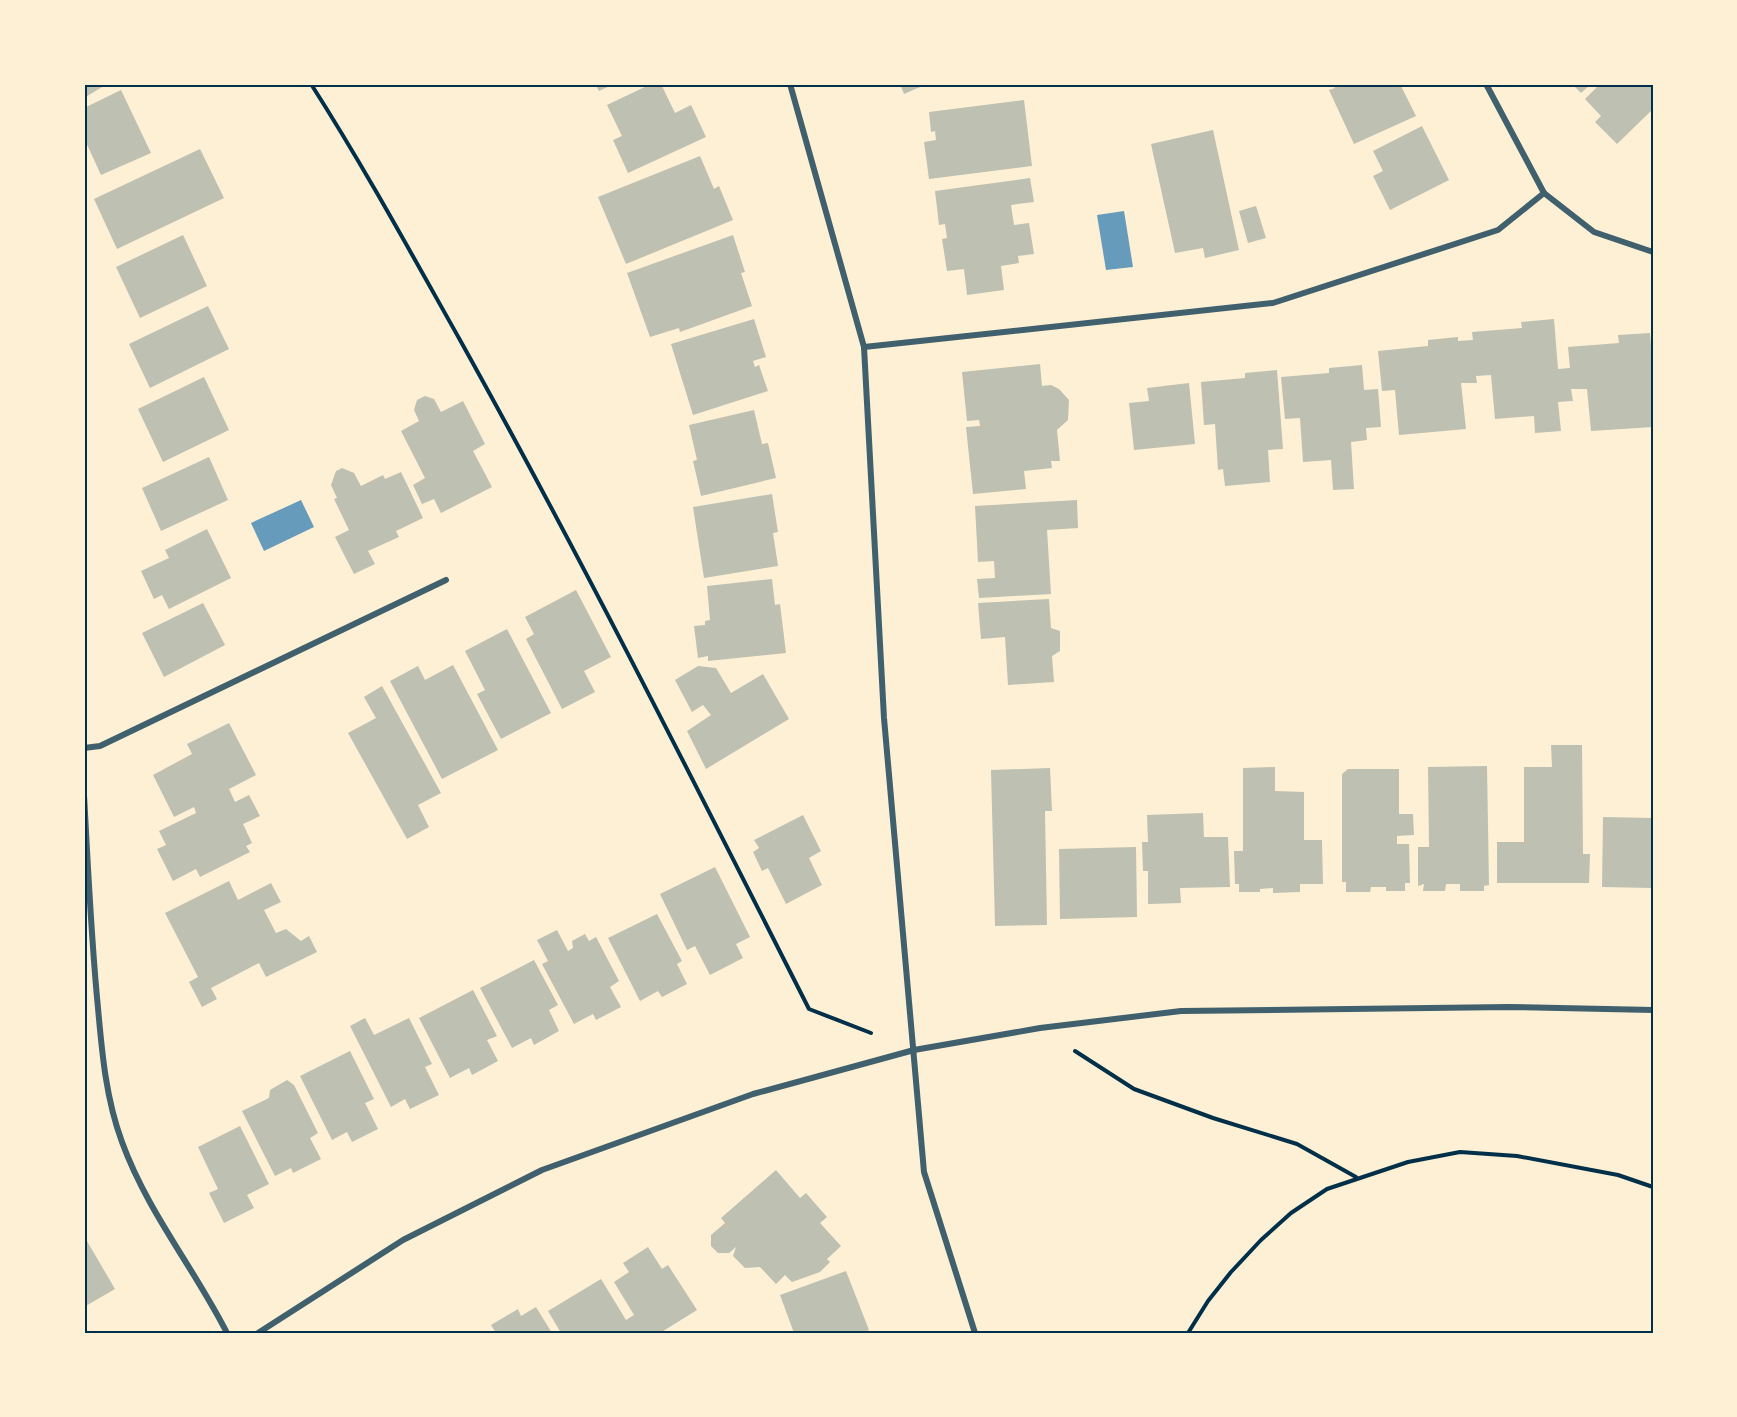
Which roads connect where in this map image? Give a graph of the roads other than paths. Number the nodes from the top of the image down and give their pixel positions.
1 (790, 84) edge
2 (1486, 84) edge
3 (1544, 193) junction
4 (1653, 252) edge
5 (864, 347) junction
6 (446, 580) dead end
7 (84, 748) edge
8 (84, 795) edge
9 (1653, 1010) edge
10 (914, 1050) junction
11 (227, 1333) edge
12 (258, 1333) edge
13 (975, 1333) edge

1 - 5 street
2 - 3 street
3 - 4 street
3 - 5 street
5 - 10 street
6 - 7 street
8 - 11 street
9 - 10 street
10 - 12 street
10 - 13 street

